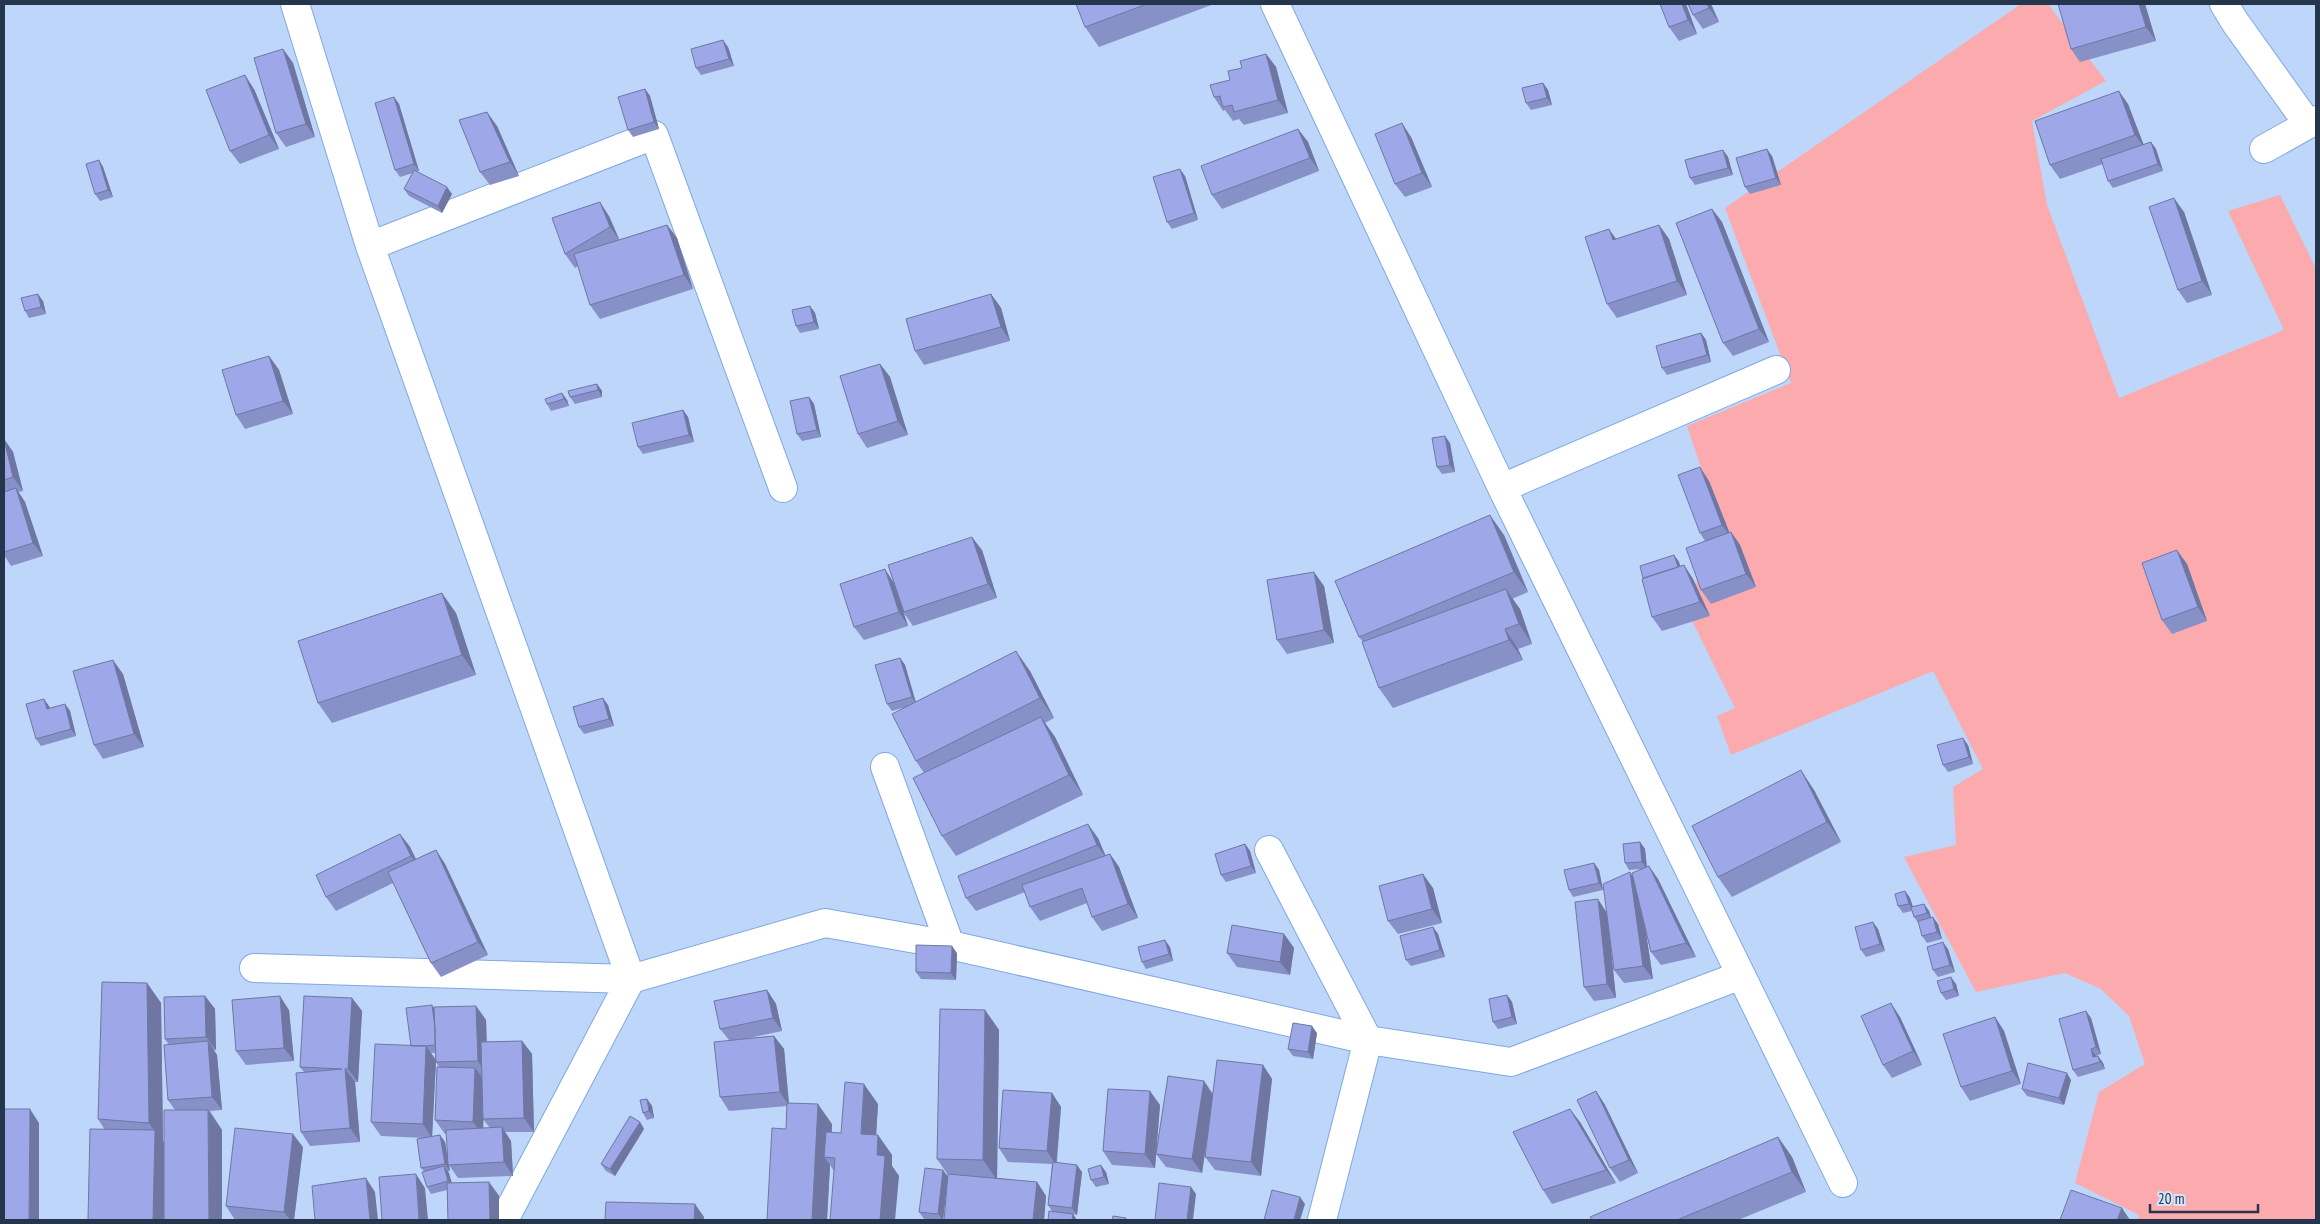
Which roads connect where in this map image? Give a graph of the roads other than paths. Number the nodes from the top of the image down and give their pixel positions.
1 (295, 4) edge
2 (1275, 4) edge
3 (2224, 4) edge
4 (2312, 122) edge
5 (2264, 149) dead end
6 (370, 246) junction
7 (1776, 370) dead end
8 (783, 488) dead end
9 (1502, 488) junction
10 (885, 767) dead end
11 (1269, 850) dead end
12 (950, 944) junction
13 (254, 968) dead end
14 (1739, 976) junction
15 (631, 979) junction
16 (1368, 1040) junction
17 (1843, 1183) dead end
18 (504, 1220) edge
19 (1322, 1220) edge

1 - 6 street
2 - 9 street
3 - 4 street
4 - 5 street
6 - 8 street
6 - 15 street
7 - 9 street
9 - 14 street
10 - 12 street
11 - 16 street
12 - 15 street
12 - 16 street
13 - 15 street
14 - 16 street
14 - 17 street
15 - 18 street
16 - 19 street

